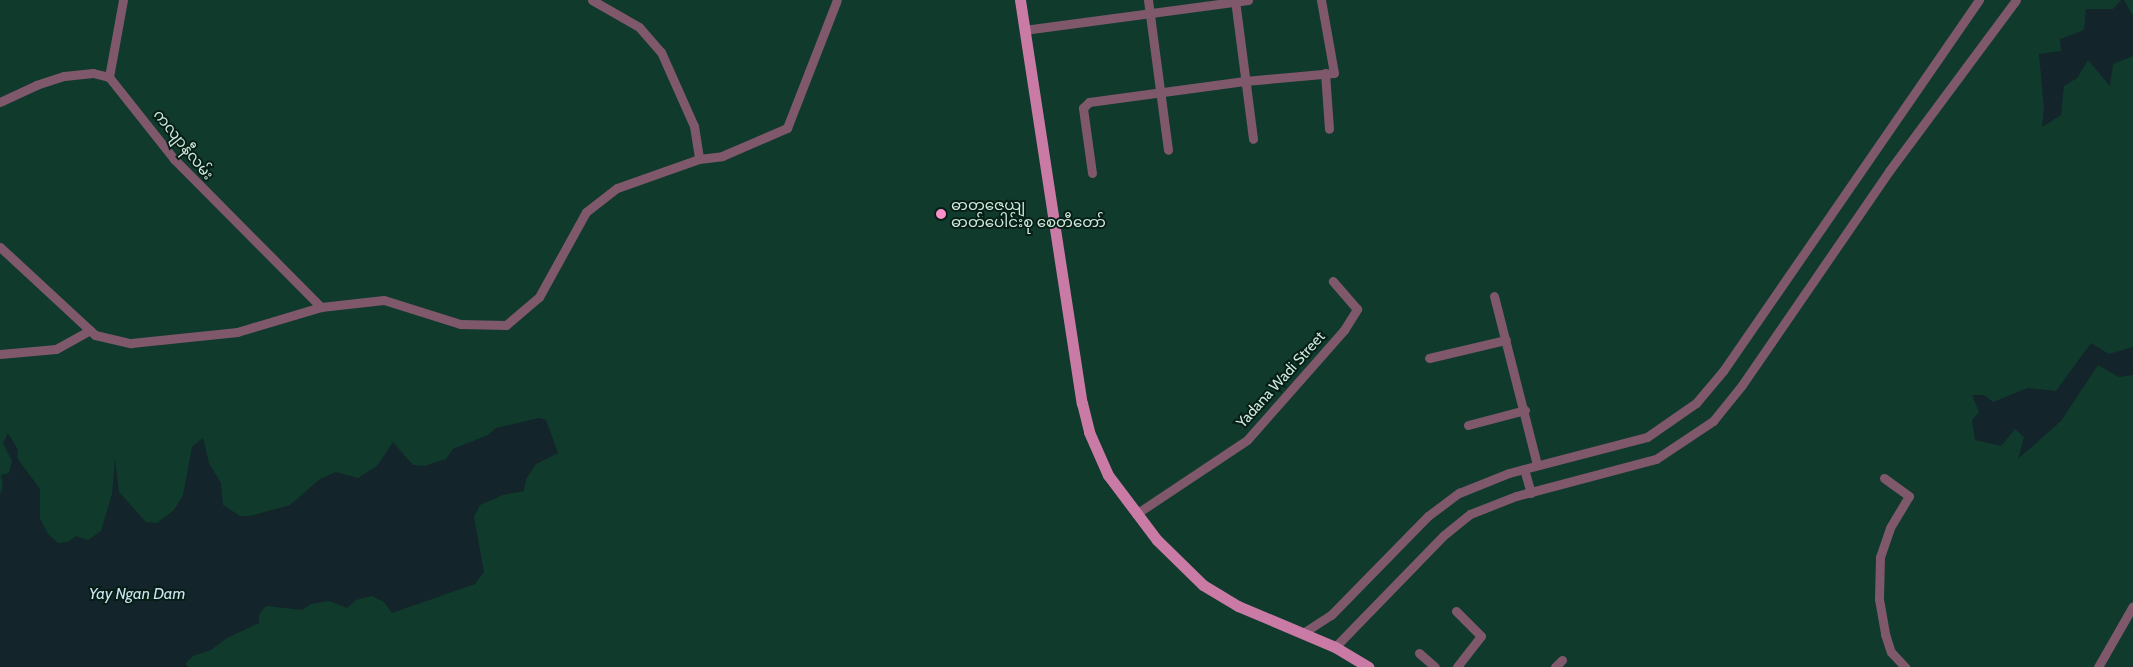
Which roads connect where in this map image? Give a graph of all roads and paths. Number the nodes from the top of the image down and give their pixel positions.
1 (123, 0) edge
2 (592, 0) edge
3 (837, 0) edge
4 (1020, 0) edge
5 (1148, 0) edge
6 (1248, 0) edge
7 (1321, 0) edge
8 (1979, 0) edge
9 (2016, 0) edge
10 (1235, 1) edge
11 (1150, 12) junction
12 (1024, 30) junction
13 (1324, 74) junction
14 (109, 77) junction
15 (1246, 81) junction
16 (1160, 92) junction
17 (0, 102) edge
18 (1329, 129) dead end
19 (1253, 140) dead end
20 (1168, 150) dead end
21 (699, 160) junction
22 (1092, 173) dead end
23 (0, 247) edge
24 (1333, 281) dead end
25 (1494, 296) dead end
26 (322, 307) junction
27 (90, 330) junction
28 (1506, 340) junction
29 (0, 354) edge
30 (1429, 358) dead end
31 (1525, 410) junction
32 (1468, 424) dead end
33 (1537, 466) junction
34 (1524, 469) junction
35 (1884, 478) dead end
36 (1530, 493) junction
37 (1136, 514) junction
38 (2133, 606) edge
39 (1456, 611) dead end
40 (1303, 633) junction
41 (1335, 647) junction
42 (1419, 653) dead end
43 (1562, 660) dead end
44 (1462, 665) edge
45 (1368, 667) edge
46 (1435, 667) edge
47 (1555, 667) edge
48 (1904, 667) edge
49 (2098, 667) edge

1 - 14 street
2 - 21 street
3 - 21 street
4 - 12 main road
5 - 11 street
6 - 10 street
7 - 13 street
8 - 33 street
9 - 36 street
10 - 11 street
10 - 15 street
11 - 12 street
11 - 16 street
12 - 37 main road
13 - 15 street
13 - 18 street
14 - 17 street
14 - 26 street, ကလျာနီလမ်း
15 - 16 street
15 - 19 street
16 - 20 street
16 - 22 street
21 - 26 street
23 - 27 street
24 - 37 street, Yadana Wadi Street
25 - 28 street
26 - 27 street
27 - 29 street
28 - 30 street
28 - 31 street
31 - 32 street
31 - 33 street
33 - 34 street
34 - 36 street
34 - 40 street
35 - 48 street
36 - 41 street
37 - 40 main road
38 - 49 street
39 - 44 street
40 - 41 main road
41 - 45 main road
42 - 46 street
43 - 47 street

